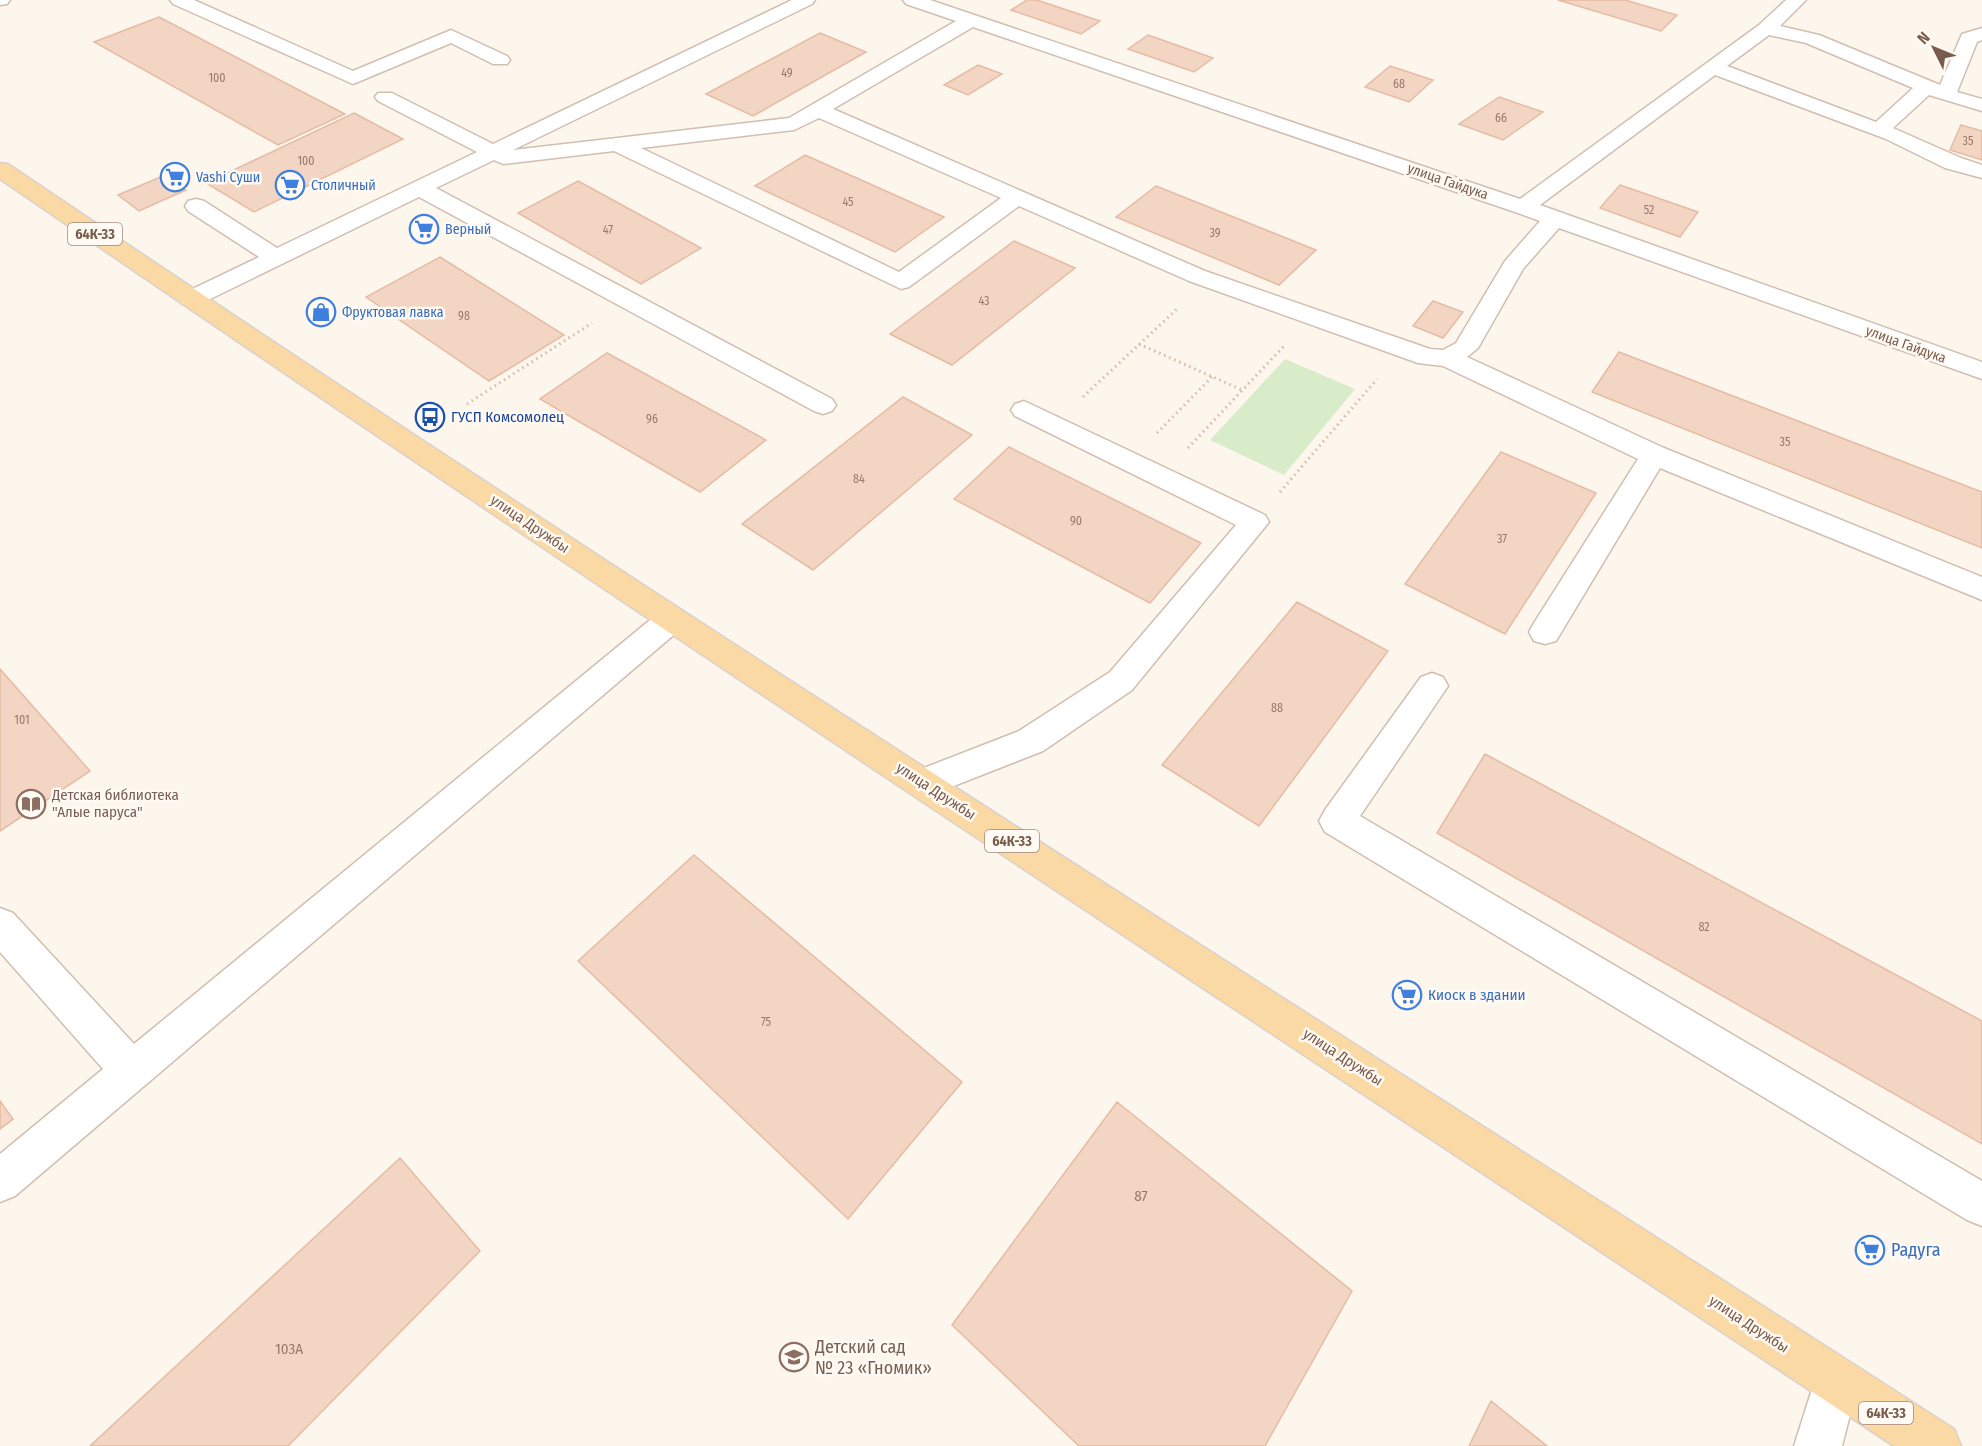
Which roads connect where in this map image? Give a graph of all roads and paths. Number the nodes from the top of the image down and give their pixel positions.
1 (179, 0) edge
2 (806, 0) edge
3 (912, 0) edge
4 (1797, 0) edge
5 (970, 20) junction
6 (1766, 29) junction
7 (1982, 34) edge
8 (500, 60) dead end
9 (1714, 68) junction
10 (1926, 87) junction
11 (1946, 95) junction
12 (385, 97) dead end
13 (1982, 105) edge
14 (818, 110) junction
15 (1879, 130) junction
16 (618, 145) junction
17 (486, 157) junction
18 (0, 169) edge
19 (1982, 171) edge
20 (420, 189) junction
21 (1017, 197) junction
22 (196, 206) dead end
23 (1523, 207) junction
24 (1555, 218) junction
25 (276, 258) junction
26 (1207, 280) junction
27 (191, 299) junction
28 (628, 300) junction
29 (1312, 317) junction
30 (1139, 344) junction
31 (1403, 349) junction
32 (1447, 358) junction
33 (1982, 371) edge
34 (1212, 376) junction
35 (1242, 390) junction
36 (467, 404) dead end
37 (823, 405) dead end
38 (1024, 410) dead end
39 (1054, 425) junction
40 (1654, 455) junction
41 (1129, 461) junction
42 (1160, 477) junction
43 (1255, 522) junction
44 (1982, 589) edge
45 (672, 619) junction
46 (1545, 632) dead end
47 (1431, 686) dead end
48 (923, 783) junction
49 (0, 925) edge
50 (131, 1070) junction
51 (0, 1181) edge
52 (1982, 1204) edge
53 (1836, 1380) junction
54 (1818, 1446) edge
55 (1937, 1446) edge

1 - 8 street
2 - 17 street
3 - 5 street, улица Гайдука
4 - 6 street
5 - 14 street
5 - 23 street, улица Гайдука
6 - 9 street
6 - 10 street
7 - 11 street
9 - 15 street
9 - 23 street
10 - 11 street
10 - 15 street
11 - 13 street
12 - 17 street
14 - 16 street
14 - 21 street
15 - 19 street
16 - 17 street
16 - 21 street
17 - 20 street
18 - 27 main road, улица Дружбы / 64К-33
20 - 25 street
20 - 28 street
21 - 26 street
22 - 25 street
23 - 24 street, улица Гайдука
24 - 32 street
24 - 33 street, улица Гайдука
25 - 27 street
26 - 29 street
26 - 30 path
27 - 45 main road, улица Дружбы / 64К-33
28 - 36 path
28 - 37 street
29 - 31 street
29 - 35 path
30 - 34 path
30 - 39 path
31 - 32 street
31 - 43 path
32 - 40 street
34 - 35 path
34 - 41 path
35 - 42 path
38 - 39 street
39 - 41 street
40 - 44 street
40 - 46 street
41 - 42 street
42 - 43 street
43 - 48 street
45 - 48 main road, улица Дружбы / 64К-33
45 - 50 street
47 - 52 street
48 - 53 main road, улица Дружбы / 64К-33
49 - 50 street
50 - 51 street
53 - 54 street
53 - 55 main road, улица Дружбы / 64К-33

